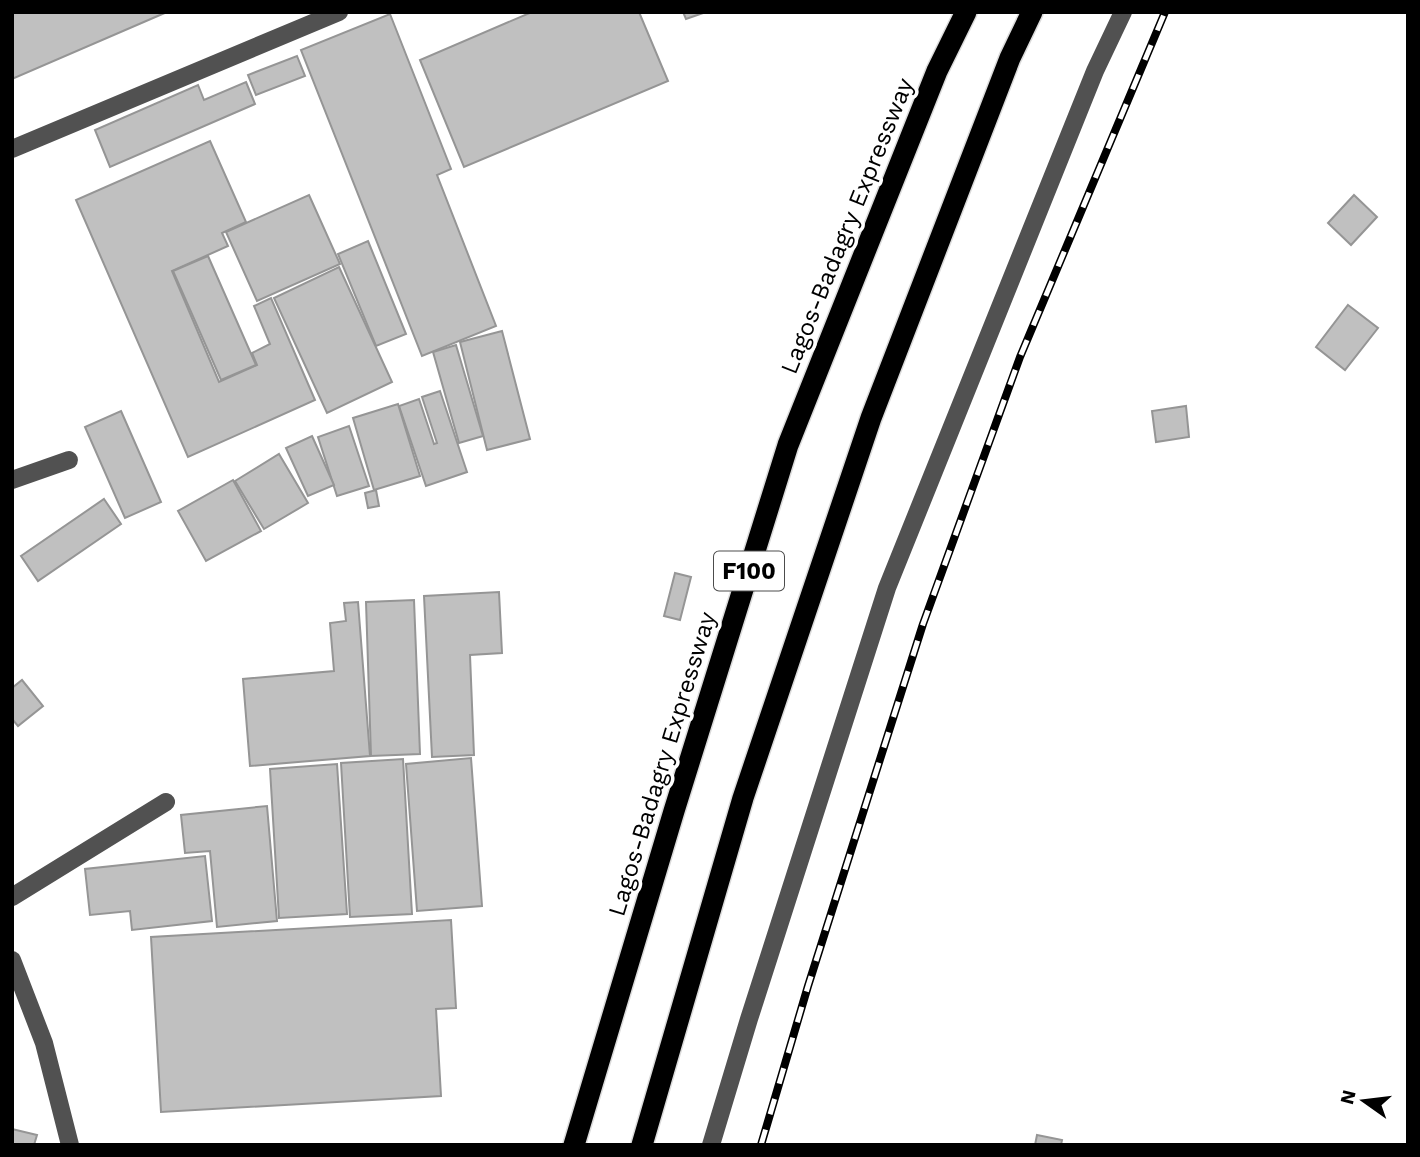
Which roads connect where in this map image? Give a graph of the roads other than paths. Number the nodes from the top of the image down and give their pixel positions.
1 (339, 12) edge
2 (965, 12) edge
3 (1032, 12) edge
4 (1123, 12) edge
5 (12, 149) edge
6 (69, 460) dead end
7 (12, 480) edge
8 (166, 802) dead end
9 (12, 897) edge
10 (12, 960) edge
11 (70, 1145) edge
12 (573, 1145) edge
13 (642, 1145) edge
14 (711, 1145) edge

1 - 5 street
2 - 12 highway, Lagos-Badagry Expressway / F100
3 - 13 highway, F100
4 - 14 street
6 - 7 street
8 - 9 street
10 - 11 street

